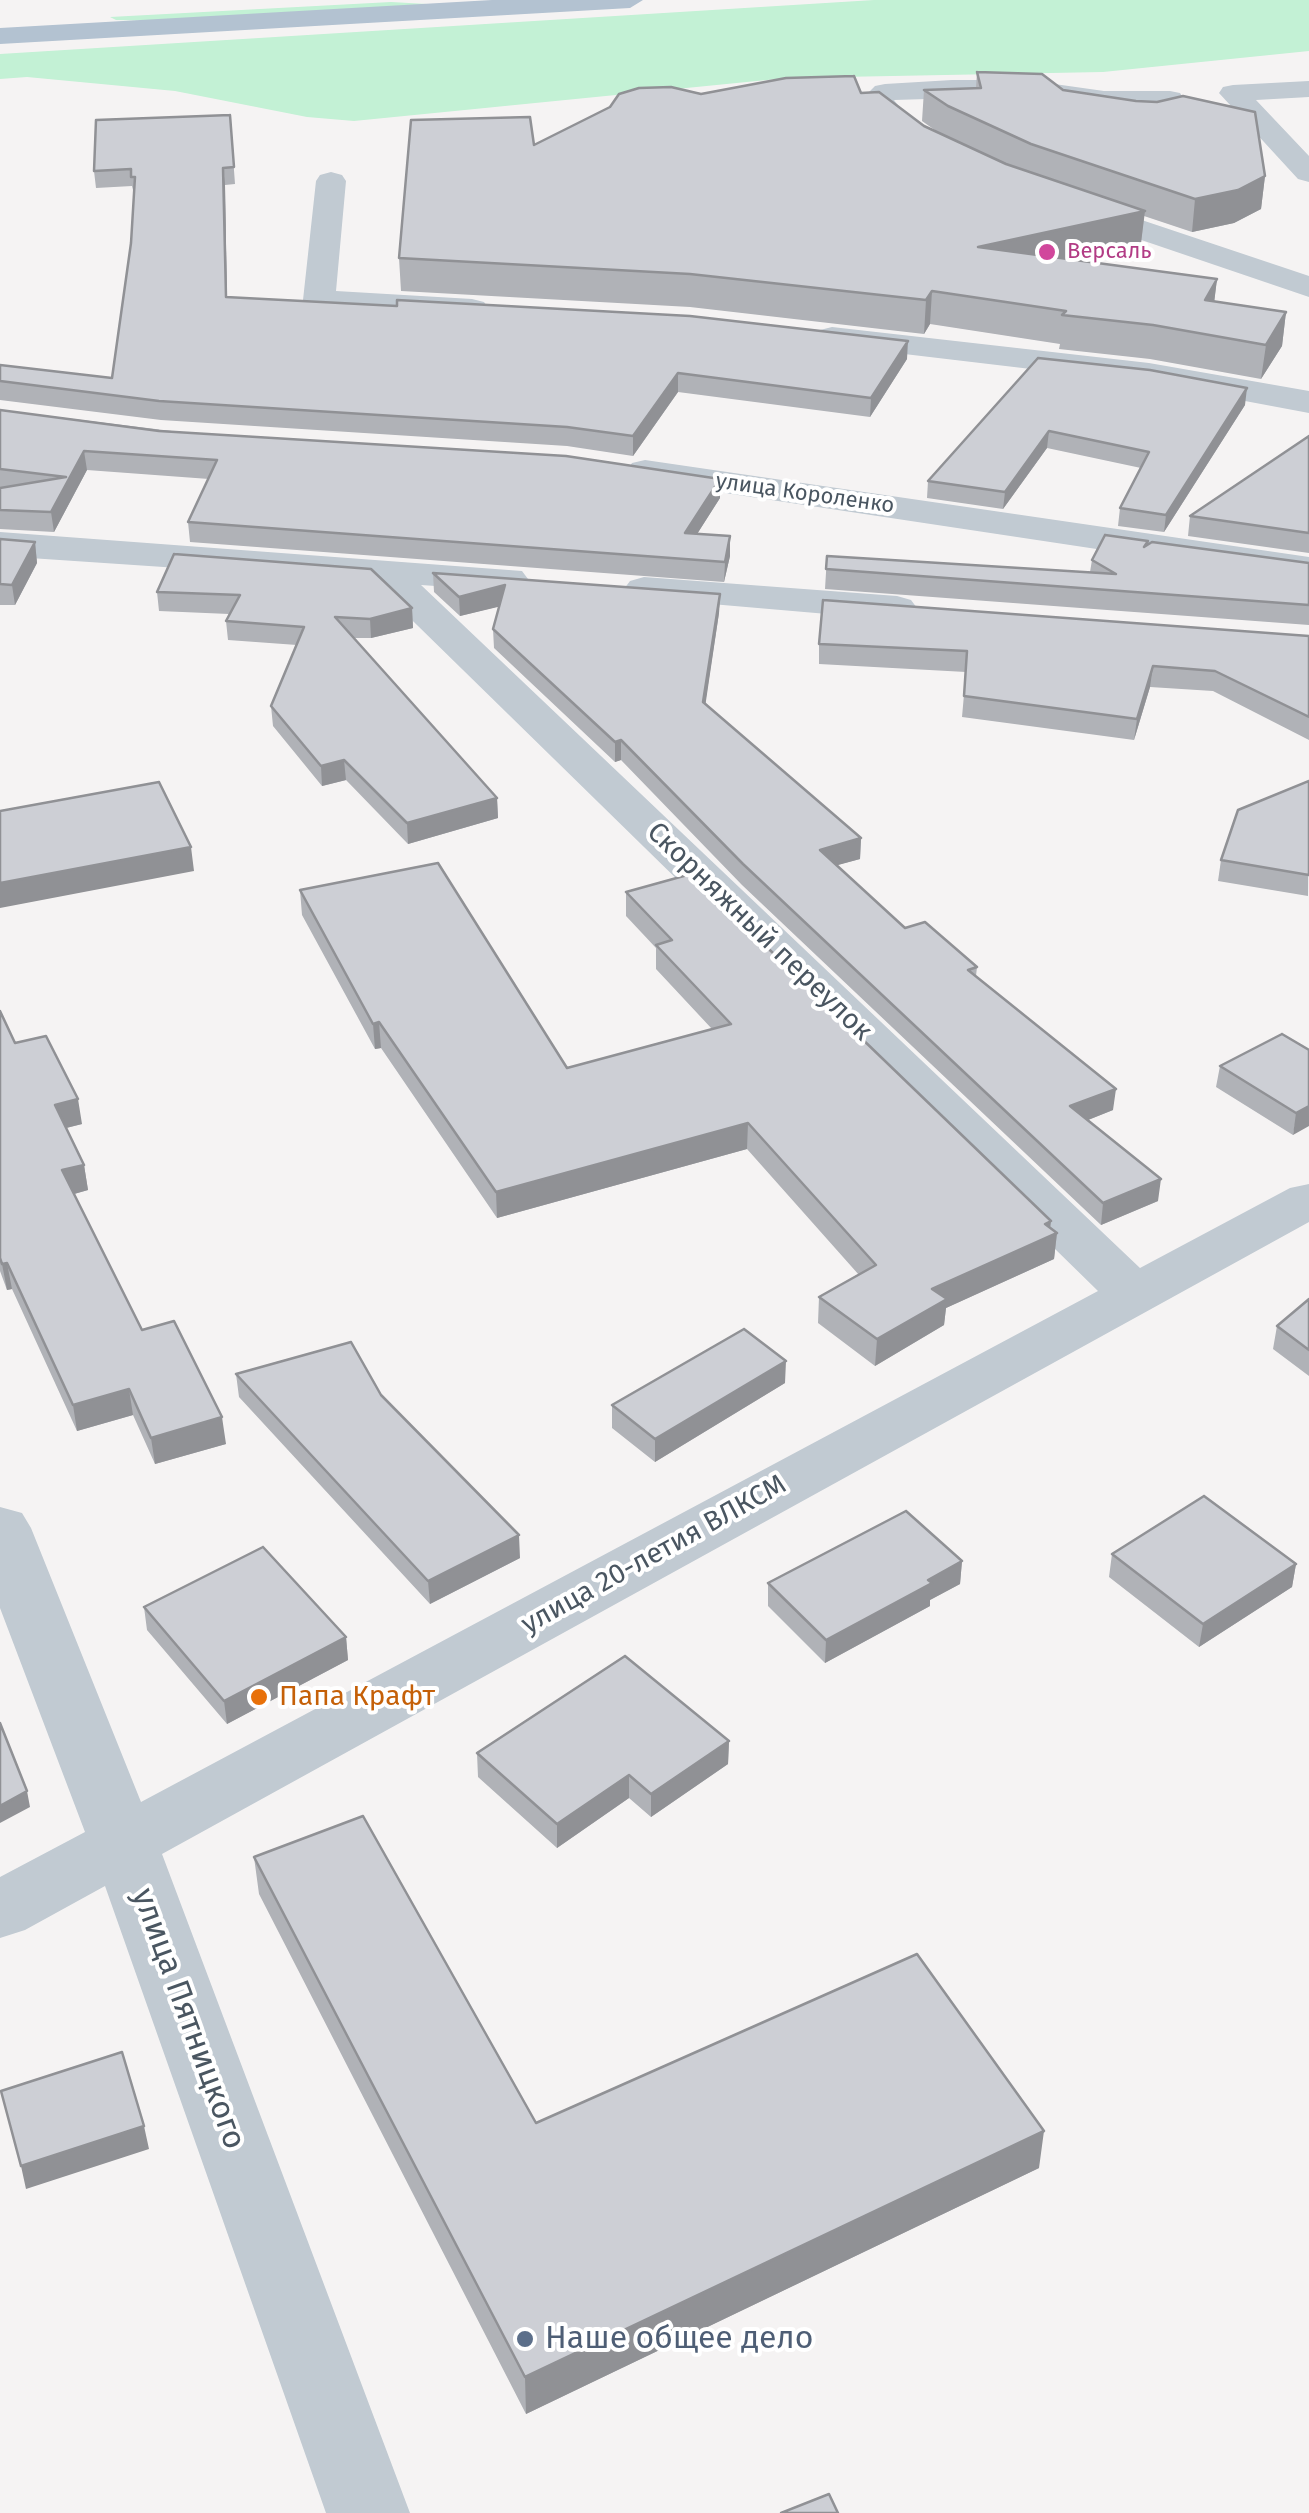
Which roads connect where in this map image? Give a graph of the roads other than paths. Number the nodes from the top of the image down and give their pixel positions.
1 (630, 0) edge
2 (0, 36) edge
3 (1309, 88) edge
4 (1170, 99) edge
5 (950, 155) edge
6 (1309, 173) edge
7 (331, 181) dead end
8 (1050, 198) edge
9 (1305, 307) edge
10 (495, 310) edge
11 (805, 334) edge
12 (1098, 391) edge
13 (1309, 402) edge
14 (1309, 436) edge
15 (605, 466) edge
16 (0, 544) edge
17 (1309, 569) edge
18 (383, 570) junction
19 (540, 582) edge
20 (598, 586) edge
21 (930, 611) edge
22 (1309, 1200) edge
23 (1134, 1294) junction
24 (0, 1528) edge
25 (124, 1844) junction
26 (0, 1910) edge
27 (368, 2513) edge

1 - 2 main road
3 - 6 street
4 - 5 street
7 - 10 street
8 - 9 street
11 - 13 street
12 - 14 street
15 - 17 street, улица Короленко
16 - 18 street
18 - 19 street
18 - 23 street, Скорняжный переулок
20 - 21 street
22 - 23 street, улица 20-летия ВЛКСМ
23 - 25 street, улица 20-летия ВЛКСМ
24 - 25 street, улица Пятницкого
25 - 26 street, улица 20-летия ВЛКСМ
25 - 27 street, улица Пятницкого

